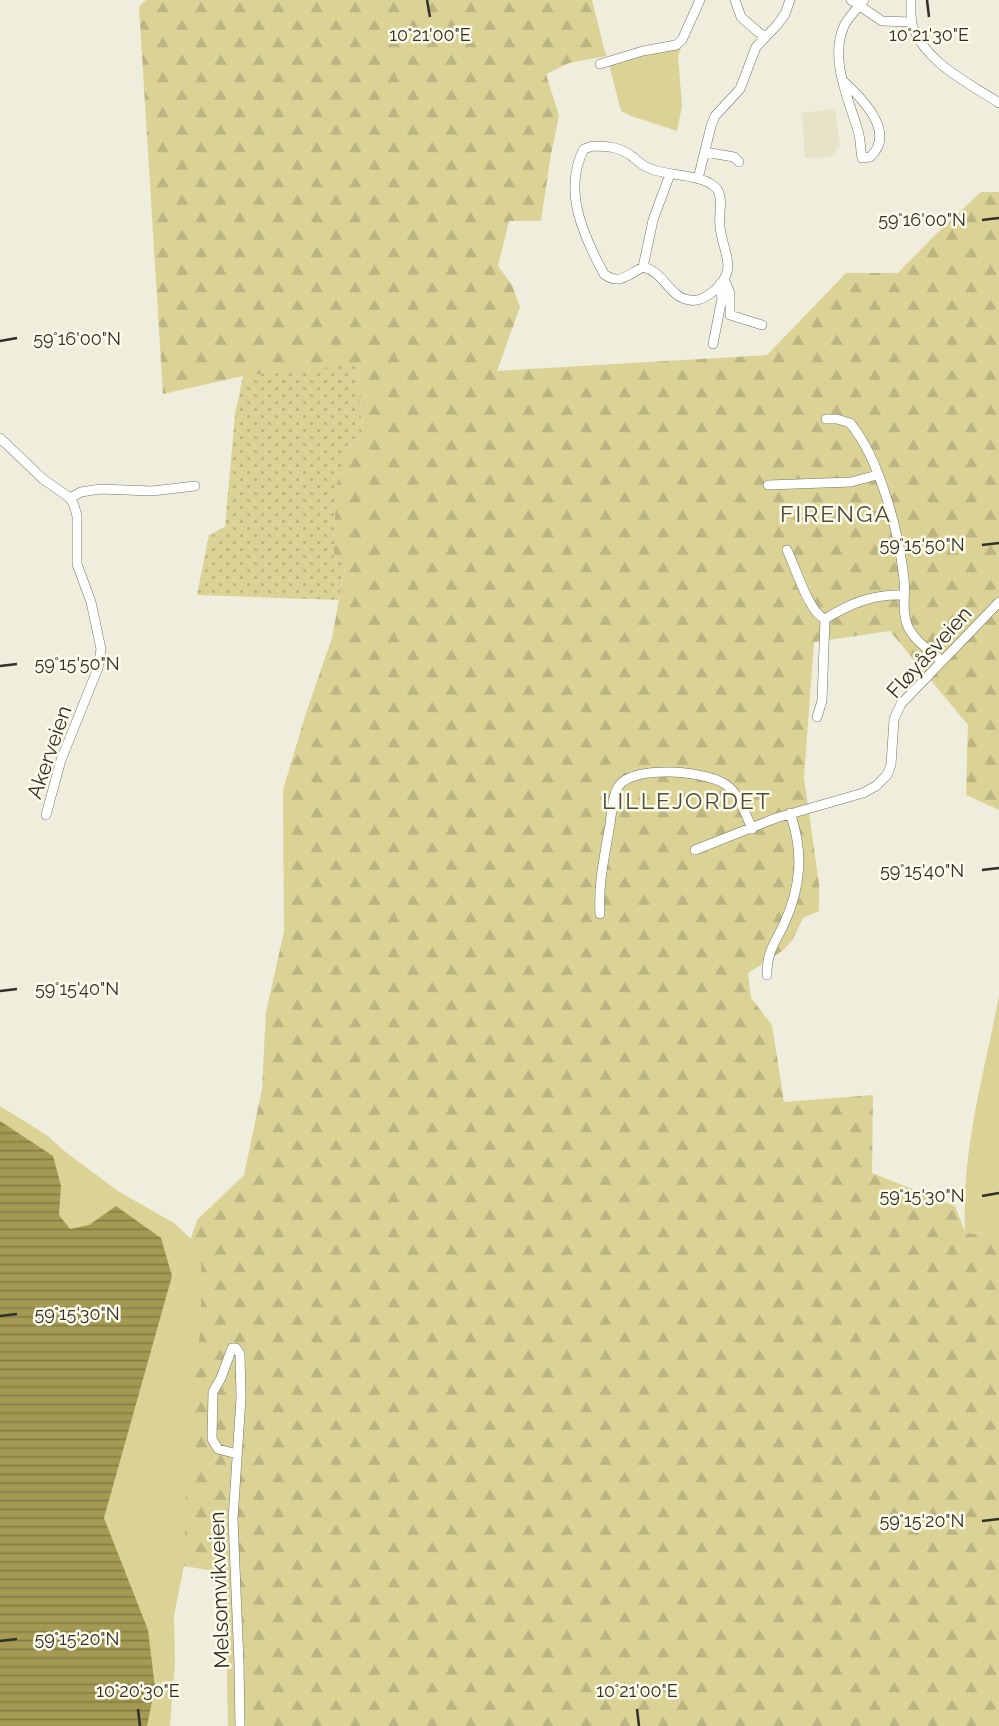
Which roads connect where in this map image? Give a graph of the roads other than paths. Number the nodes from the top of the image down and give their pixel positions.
1 (700, 0) edge
2 (735, 0) edge
3 (790, 0) edge
4 (911, 0) edge
5 (858, 2) edge
6 (912, 22) junction
7 (764, 37) junction
8 (600, 64) dead end
9 (842, 80) junction
10 (999, 103) edge
11 (705, 152) junction
12 (739, 163) dead end
13 (670, 174) junction
14 (698, 179) junction
15 (643, 267) junction
16 (722, 282) junction
17 (762, 325) dead end
18 (713, 344) dead end
19 (826, 419) dead end
20 (0, 438) edge
21 (877, 475) junction
22 (768, 485) dead end
23 (195, 486) dead end
24 (70, 498) junction
25 (787, 550) dead end
26 (904, 595) junction
27 (999, 602) edge
28 (825, 619) junction
29 (942, 661) junction
30 (817, 717) dead end
31 (790, 813) junction
32 (46, 815) dead end
33 (752, 829) junction
34 (695, 850) dead end
35 (600, 914) dead end
36 (767, 975) dead end
37 (237, 1454) junction
38 (240, 1726) edge

1 - 8 street
2 - 7 street
3 - 7 street
4 - 6 street
5 - 6 street
5 - 9 street
6 - 10 street
7 - 11 street
9 - 9 street
11 - 12 street
11 - 14 street
13 - 14 street
13 - 15 street
13 - 15 street
14 - 16 street
15 - 16 street
16 - 17 street
16 - 18 street
19 - 21 street
20 - 24 street
21 - 22 street
21 - 26 street
23 - 24 street
24 - 32 street, Akerveien
25 - 28 street
26 - 28 street
26 - 29 street
27 - 29 street, Fløyåsveien
28 - 30 street
29 - 31 street, Fløyåsveien
31 - 33 street
31 - 36 street
33 - 34 street
33 - 35 street
37 - 37 street, Melsomvikveien
37 - 38 street, Melsomvikveien

